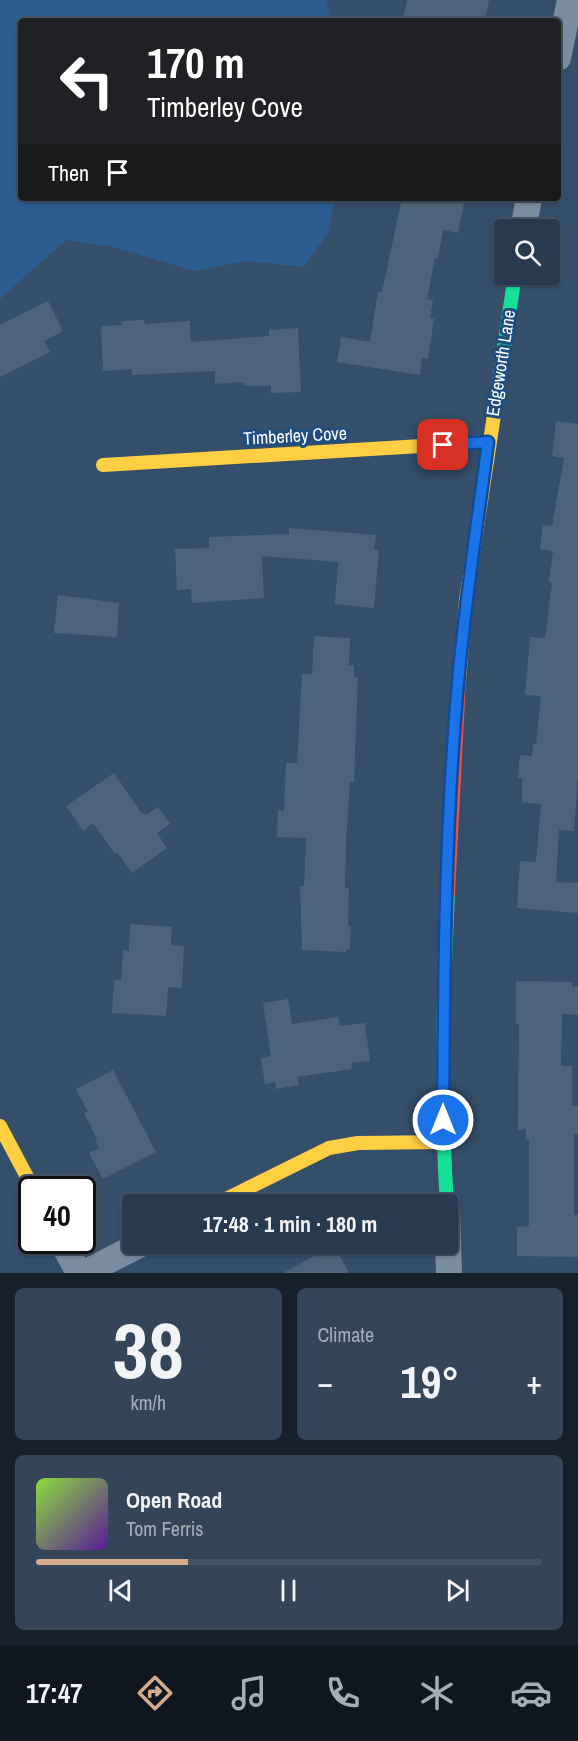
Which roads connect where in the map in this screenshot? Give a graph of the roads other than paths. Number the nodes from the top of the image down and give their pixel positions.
1 (570, 0) edge
2 (561, 44) edge
3 (528, 201) edge
4 (525, 219) edge
5 (513, 285) edge
6 (488, 442) junction
7 (103, 465) dead end
8 (0, 1126) edge
9 (443, 1142) junction
10 (26, 1176) edge
11 (236, 1194) edge
12 (446, 1194) edge
13 (69, 1254) edge
14 (122, 1254) edge
15 (448, 1254) edge
16 (79, 1273) edge
17 (84, 1273) edge
18 (449, 1273) edge

1 - 2 street
3 - 4 street
5 - 6 street, Edgeworth Lane
6 - 7 street, Timberley Cove
6 - 9 street, Edgeworth Lane
8 - 10 street
9 - 11 street
9 - 12 street, Edgeworth Lane
13 - 16 street
14 - 17 street
15 - 18 street

